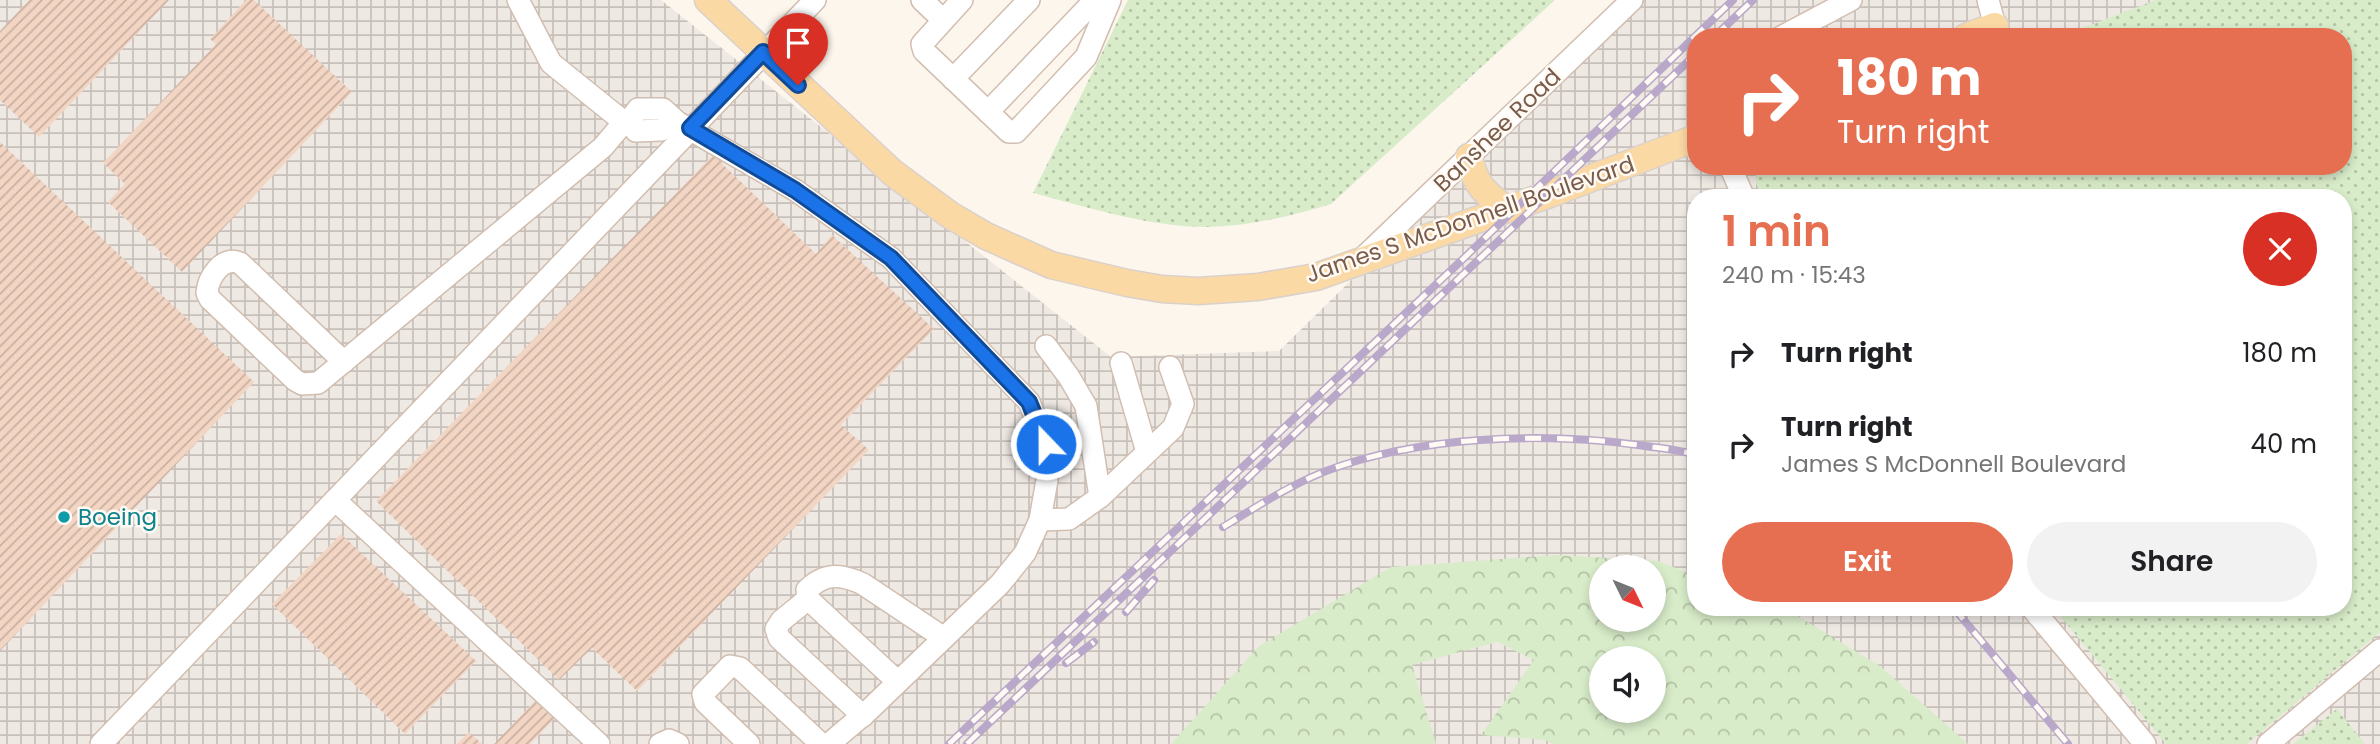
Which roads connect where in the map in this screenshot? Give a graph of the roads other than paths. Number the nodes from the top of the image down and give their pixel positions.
1 (518, 0) edge
2 (708, 0) edge
3 (815, 0) edge
4 (922, 0) edge
5 (962, 0) edge
6 (1028, 0) edge
7 (1095, 0) edge
8 (1110, 0) edge
9 (1632, 0) edge
10 (1850, 0) edge
11 (1988, 0) edge
12 (943, 20) junction
13 (1995, 26) joint
14 (1798, 28) edge
15 (1990, 28) edge
16 (763, 52) junction
17 (953, 79) junction
18 (988, 112) junction
19 (626, 121) junction
20 (684, 125) junction
21 (1687, 141) edge
22 (1469, 157) junction
23 (1506, 209) junction
24 (1361, 260) junction
25 (1046, 346) dead end
26 (344, 362) junction
27 (1121, 363) dead end
28 (1170, 367) dead end
29 (1147, 452) junction
30 (1100, 497) junction
31 (335, 500) junction
32 (1040, 520) junction
33 (808, 598) junction
34 (2038, 616) edge
35 (944, 638) junction
36 (2380, 650) edge
37 (898, 682) junction
38 (863, 716) junction
39 (101, 744) edge
40 (599, 744) edge
41 (660, 744) edge
42 (678, 744) edge
43 (749, 744) edge
44 (821, 744) edge
45 (830, 744) edge
46 (2145, 744) edge
47 (2268, 744) edge

1 - 19 street
2 - 16 main road, James S McDonnell Boulevard
3 - 16 street
4 - 12 street
5 - 12 street
6 - 17 street
7 - 18 street
8 - 18 street
9 - 22 street, Banshee Road
10 - 14 street
11 - 13 street
12 - 17 street
13 - 15 main road
16 - 20 street
16 - 24 main road, James S McDonnell Boulevard
17 - 18 street
19 - 20 street
19 - 26 street
20 - 31 street
20 - 32 street
21 - 23 main road, James S McDonnell Boulevard
22 - 23 main road
22 - 24 street, Banshee Road
23 - 24 main road, James S McDonnell Boulevard
25 - 30 street
26 - 26 street
27 - 29 street
28 - 29 street
29 - 30 street
30 - 32 street
31 - 39 street
31 - 40 street
32 - 35 street
33 - 35 street
33 - 37 street
33 - 38 street
34 - 46 street
35 - 37 street
36 - 47 street
37 - 38 street
38 - 45 street
41 - 42 street
43 - 44 street

